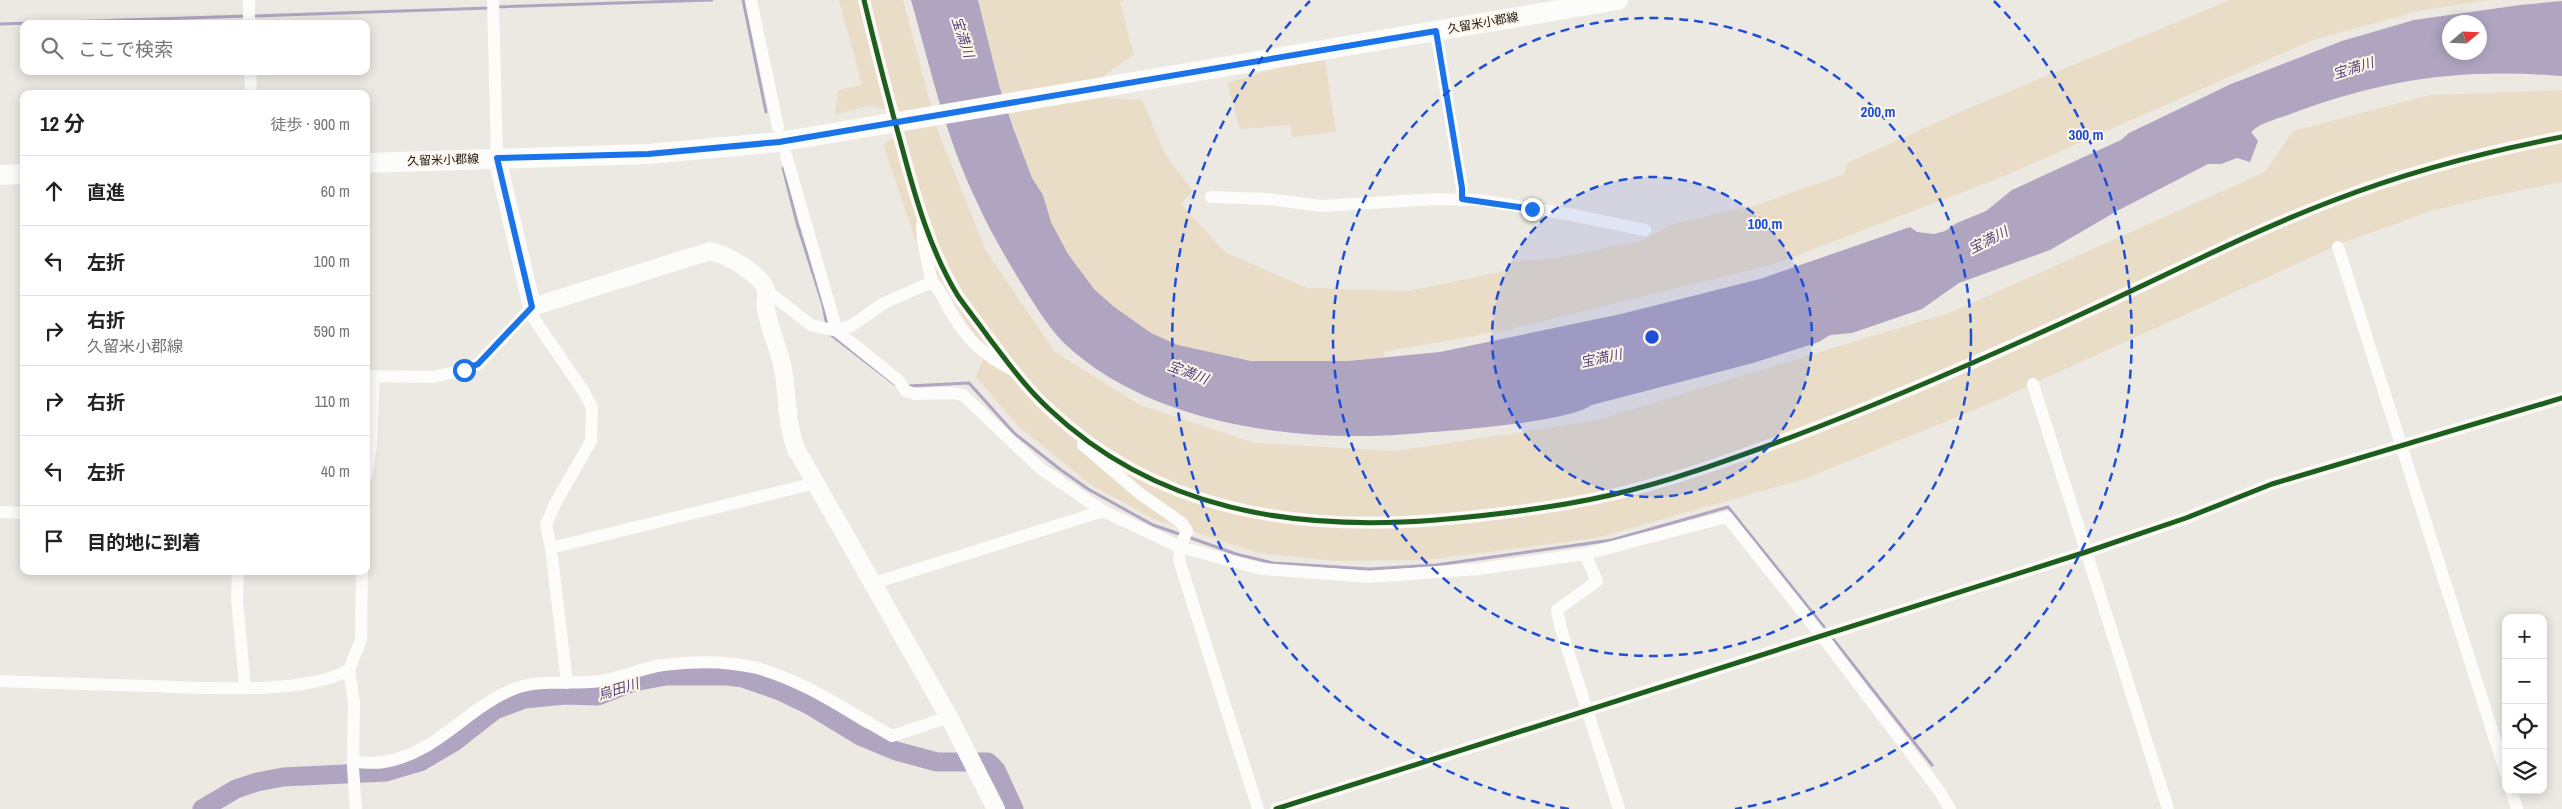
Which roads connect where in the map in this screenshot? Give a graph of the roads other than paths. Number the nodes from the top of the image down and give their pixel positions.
1 (249, 0) edge
2 (751, 0) edge
3 (864, 0) edge
4 (1618, 0) edge
5 (493, 5) edge
6 (249, 20) edge
7 (1436, 31) junction
8 (250, 75) edge
9 (251, 90) edge
10 (898, 122) junction
11 (778, 127) dead end
12 (2562, 137) edge
13 (786, 155) dead end
14 (497, 158) junction
15 (370, 163) edge
16 (0, 174) edge
17 (20, 174) edge
18 (1211, 197) dead end
19 (1462, 199) junction
20 (921, 213) junction
21 (1645, 230) dead end
22 (2338, 247) dead end
23 (932, 282) junction
24 (766, 290) junction
25 (532, 307) junction
26 (837, 331) junction
27 (1014, 371) junction
28 (370, 376) edge
29 (2033, 384) dead end
30 (2562, 398) edge
31 (1070, 428) junction
32 (2401, 446) junction
33 (370, 452) edge
34 (816, 483) junction
35 (1102, 511) junction
36 (0, 512) edge
37 (20, 513) edge
38 (1180, 547) junction
39 (551, 548) junction
40 (2086, 552) junction
41 (1585, 554) junction
42 (238, 575) edge
43 (362, 575) edge
44 (874, 583) junction
45 (1822, 636) junction
46 (349, 670) junction
47 (0, 681) edge
48 (567, 682) junction
49 (245, 687) junction
50 (1587, 711) junction
51 (949, 717) junction
52 (2502, 762) edge
53 (353, 765) junction
54 (2512, 794) edge
55 (356, 809) edge
56 (996, 809) edge
57 (1258, 809) edge
58 (1276, 809) edge
59 (1619, 809) edge
60 (1950, 809) edge
61 (2168, 809) edge
62 (2517, 809) edge

1 - 6 street
2 - 11 street
3 - 10 street
4 - 7 main road, 久留米小郡線
5 - 14 street
7 - 10 main road, 久留米小郡線
7 - 19 street
8 - 9 street
10 - 14 main road, 久留米小郡線
10 - 20 street
12 - 31 street
13 - 26 street
14 - 15 main road, 久留米小郡線
14 - 25 street
16 - 17 main road
18 - 19 street
19 - 21 street
20 - 23 street
20 - 27 street
22 - 32 street
23 - 26 street
23 - 27 street
24 - 25 street
24 - 26 street
24 - 34 street
25 - 28 street
25 - 39 street
26 - 35 street
27 - 31 street
28 - 33 street
29 - 40 street
30 - 32 street
31 - 38 street
32 - 40 street
32 - 52 street
34 - 39 street
34 - 44 street
35 - 38 street
35 - 44 street
36 - 37 street
38 - 41 street
38 - 57 street
39 - 48 street
40 - 45 street
40 - 61 street
41 - 45 street
41 - 50 street
42 - 49 street
43 - 46 street
44 - 51 street
45 - 50 street
45 - 60 street
46 - 49 street
46 - 53 street
47 - 49 street
48 - 51 street
48 - 53 street
50 - 58 street
50 - 59 street
51 - 56 street
53 - 55 street
54 - 62 street

